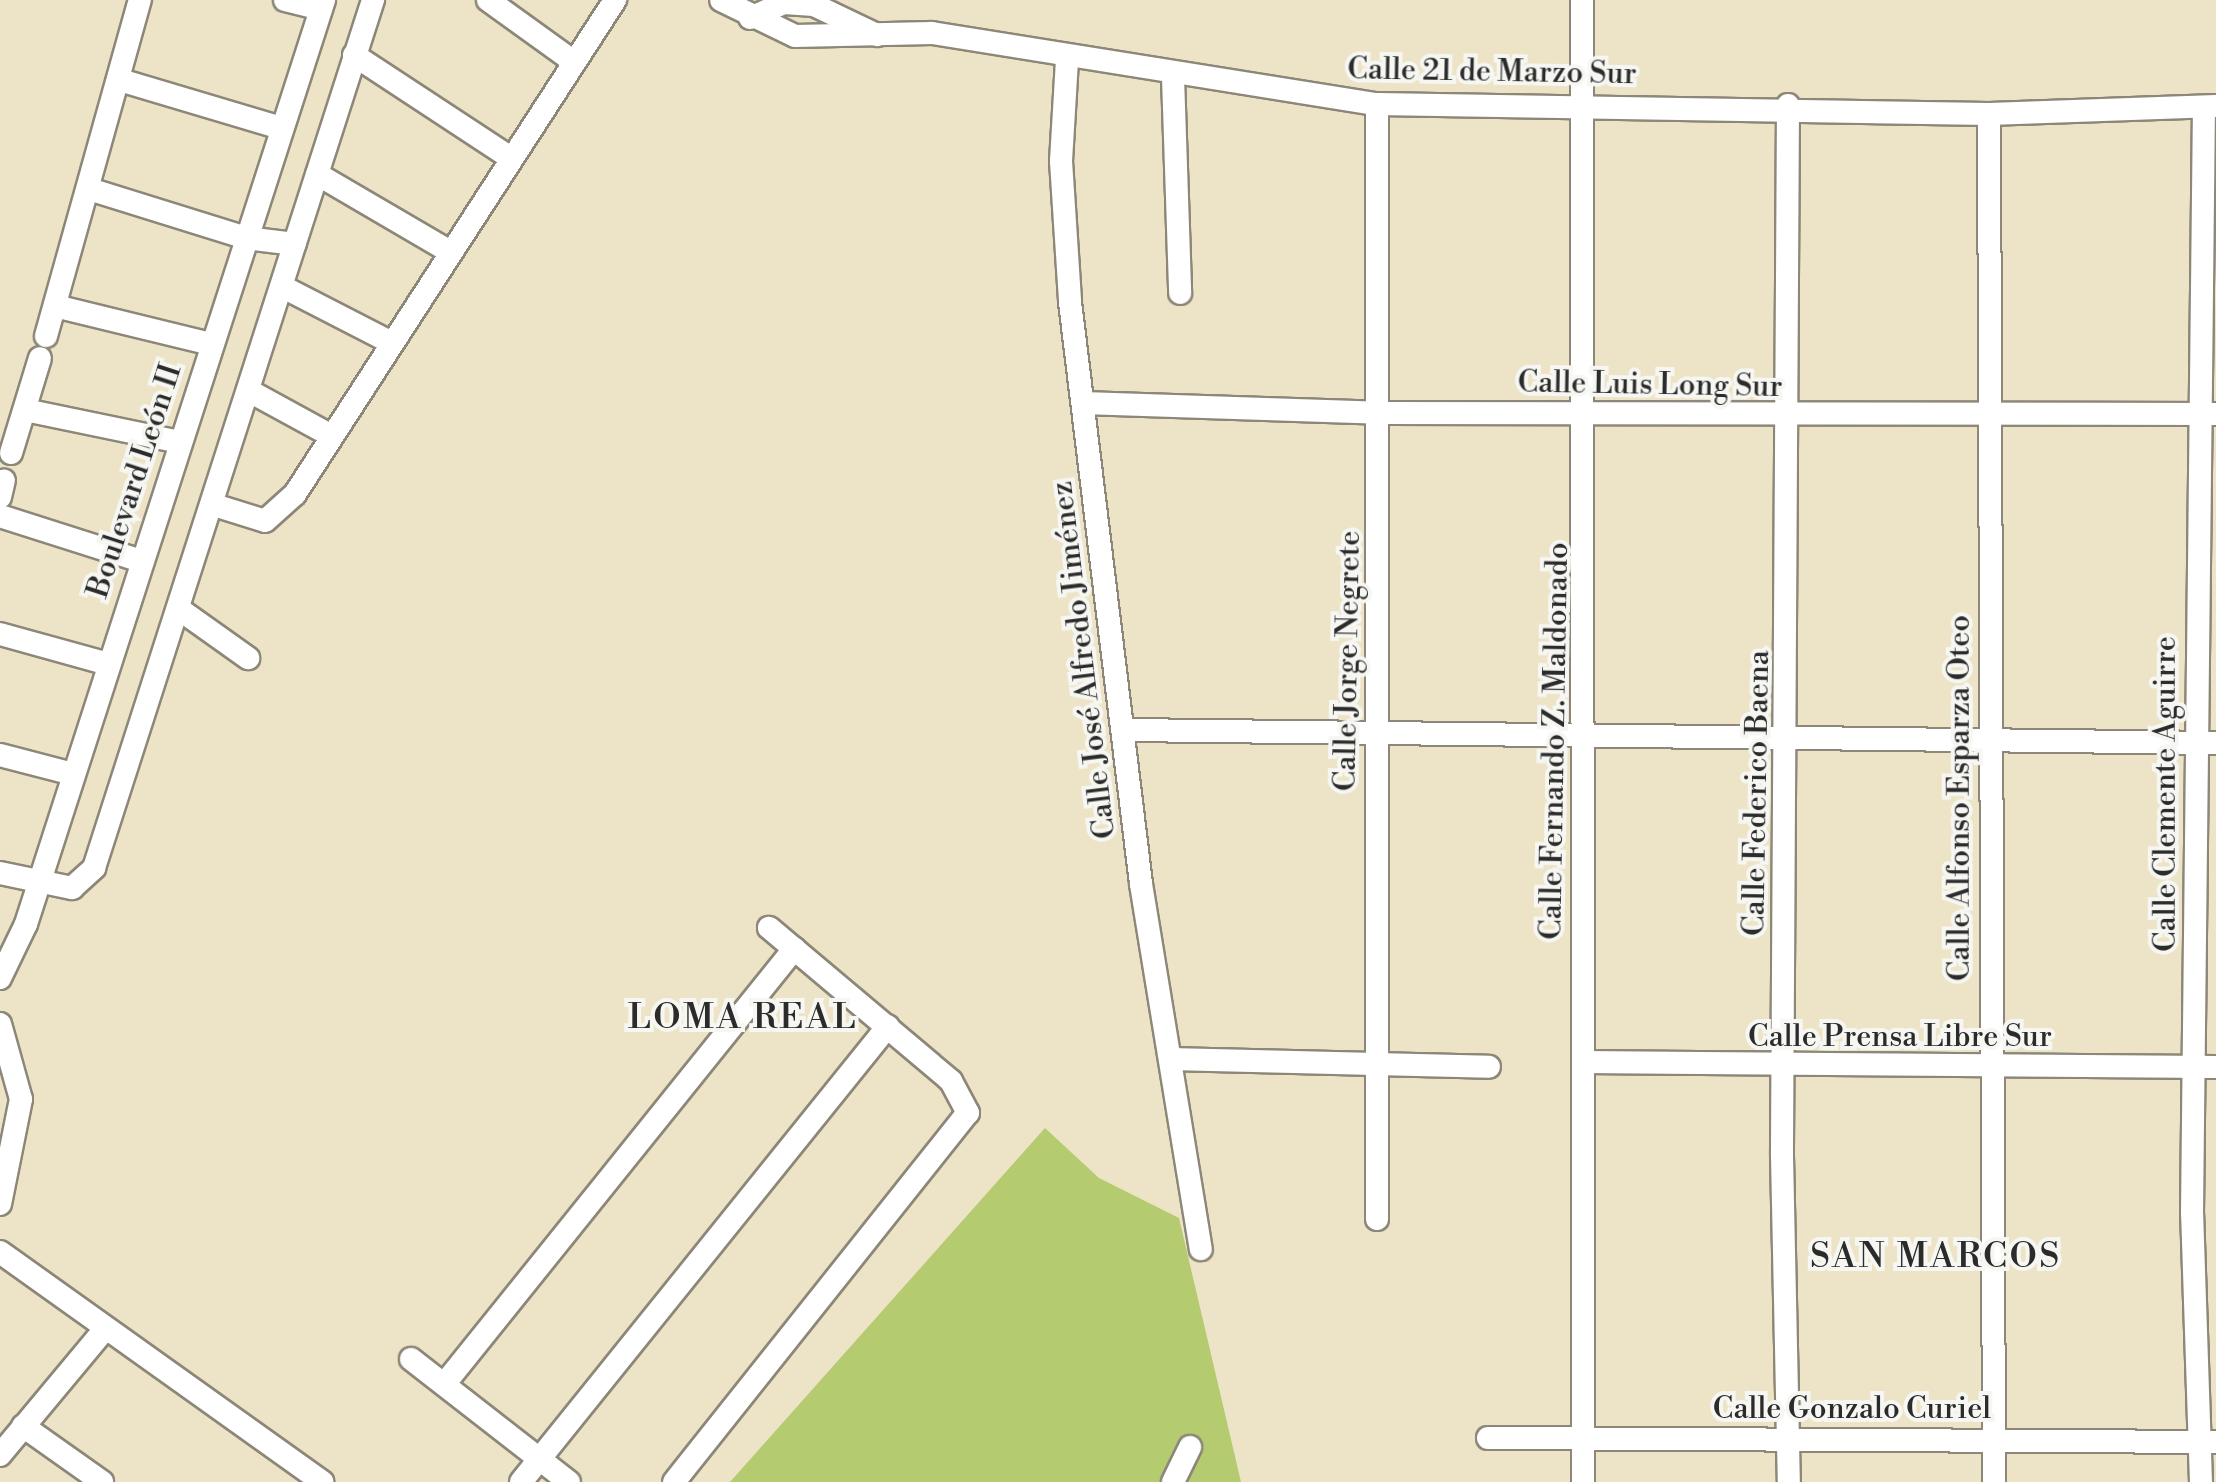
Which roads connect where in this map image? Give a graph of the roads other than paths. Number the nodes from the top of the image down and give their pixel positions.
1 (140, 0) edge
2 (284, 0) edge
3 (373, 0) edge
4 (488, 0) edge
5 (614, 0) edge
6 (720, 0) edge
7 (1582, 0) edge
8 (322, 5) edge
9 (840, 11) junction
10 (750, 18) junction
11 (877, 35) junction
12 (835, 37) junction
13 (354, 55) junction
14 (1068, 60) junction
15 (574, 62) junction
16 (1173, 78) junction
17 (120, 80) junction
18 (1377, 104) junction
19 (1788, 105) junction
20 (1580, 106) junction
21 (2210, 106) edge
22 (1989, 114) junction
23 (280, 128) junction
24 (511, 158) junction
25 (316, 174) junction
26 (89, 189) junction
27 (246, 238) junction
28 (295, 244) junction
29 (449, 252) junction
30 (283, 287) junction
31 (1180, 293) dead end
32 (55, 306) junction
33 (392, 343) junction
34 (211, 344) junction
35 (252, 394) junction
36 (1083, 403) junction
37 (25, 410) junction
38 (1588, 413) junction
39 (2207, 413) edge
40 (1379, 414) junction
41 (1992, 415) junction
42 (1790, 417) junction
43 (332, 436) junction
44 (180, 442) junction
45 (11, 453) dead end
46 (214, 506) junction
47 (0, 516) edge
48 (141, 562) junction
49 (179, 609) junction
50 (0, 634) edge
51 (248, 658) dead end
52 (108, 664) junction
53 (1125, 730) junction
54 (1377, 738) junction
55 (1788, 740) junction
56 (1583, 742) junction
57 (1991, 743) junction
58 (2206, 743) edge
59 (0, 755) edge
60 (72, 774) junction
61 (0, 873) edge
62 (40, 881) junction
63 (769, 928) dead end
64 (794, 950) junction
65 (0, 978) edge
66 (0, 1024) edge
67 (888, 1026) junction
68 (1378, 1058) junction
69 (1170, 1059) junction
70 (1583, 1062) junction
71 (1489, 1067) dead end
72 (2205, 1067) edge
73 (1783, 1068) junction
74 (1988, 1069) junction
75 (0, 1204) edge
76 (1377, 1219) dead end
77 (1201, 1249) dead end
78 (0, 1252) edge
79 (104, 1330) junction
80 (411, 1359) dead end
81 (446, 1382) junction
82 (23, 1426) junction
83 (1580, 1437) junction
84 (1488, 1438) dead end
85 (1786, 1439) junction
86 (1987, 1440) junction
87 (2206, 1442) edge
88 (1190, 1447) dead end
89 (0, 1455) edge
90 (540, 1457) junction
91 (102, 1482) edge
92 (322, 1482) edge
93 (521, 1482) edge
94 (569, 1482) edge
95 (674, 1482) edge
96 (1173, 1482) edge
97 (1583, 1482) edge
98 (1789, 1482) edge
99 (1994, 1482) edge
100 (2202, 1482) edge

1 - 17 street
2 - 8 street
3 - 13 street
4 - 15 street
5 - 15 street
6 - 10 street, Calle 21 de Marzo Sur
7 - 20 street, Calle Fernando Z. Maldonado
8 - 23 street, Boulevard León II
9 - 10 street
9 - 11 street
9 - 12 street
10 - 12 street, Calle 21 de Marzo Sur
11 - 12 street, Calle 21 de Marzo Sur
11 - 14 street, Calle 21 de Marzo Sur
13 - 24 street
13 - 25 street
14 - 16 street, Calle 21 de Marzo Sur
14 - 36 street, Calle José Alfredo Jiménez
15 - 24 street
16 - 18 street, Calle 21 de Marzo Sur
16 - 31 street
17 - 23 street
17 - 26 street
18 - 20 street, Calle 21 de Marzo Sur
18 - 40 street, Calle Jorge Negrete
19 - 20 street, Calle 21 de Marzo Sur
19 - 22 street, Calle 21 de Marzo Sur
19 - 42 street, Calle Federico Baena
20 - 38 street, Calle Fernando Z. Maldonado
21 - 22 street, Calle 21 de Marzo Sur
21 - 39 street, Calle Clemente Aguirre
22 - 41 street, Calle Alfonso Esparza Oteo
23 - 27 street, Boulevard León II
24 - 29 street
25 - 28 street
25 - 29 street
26 - 27 street
26 - 32 street
27 - 28 street
27 - 34 street, Boulevard León II
28 - 30 street
29 - 33 street
30 - 33 street
30 - 35 street
32 - 34 street
32 - 37 street
33 - 43 street
34 - 44 street, Boulevard León II
35 - 43 street
35 - 46 street
36 - 40 street, Calle Luis Long Sur
36 - 53 street, Calle José Alfredo Jiménez
37 - 44 street
37 - 45 street
38 - 40 street, Calle Luis Long Sur
38 - 42 street, Calle Luis Long Sur
38 - 56 street, Calle Fernando Z. Maldonado
39 - 41 street, Calle Luis Long Sur
39 - 58 street, Calle Clemente Aguirre
40 - 54 street, Calle Jorge Negrete
41 - 42 street, Calle Luis Long Sur
41 - 57 street, Calle Alfonso Esparza Oteo
42 - 55 street, Calle Federico Baena
43 - 46 street
44 - 48 street, Boulevard León II
46 - 49 street
47 - 48 street
48 - 52 street, Boulevard León II
49 - 51 street
49 - 62 street
50 - 52 street
52 - 60 street, Boulevard León II
53 - 54 street
53 - 69 street, Calle José Alfredo Jiménez
54 - 56 street
54 - 68 street, Calle Jorge Negrete
55 - 56 street
55 - 57 street
55 - 73 street, Calle Federico Baena
56 - 70 street, Calle Fernando Z. Maldonado
57 - 58 street
57 - 74 street, Calle Alfonso Esparza Oteo
58 - 72 street, Calle Clemente Aguirre
59 - 60 street
60 - 62 street, Boulevard León II
61 - 62 street
62 - 65 street, Boulevard León II
63 - 64 street
64 - 67 street
64 - 81 street
66 - 75 street
67 - 90 street
67 - 95 street
68 - 69 street
68 - 71 street
68 - 76 street, Calle Jorge Negrete
69 - 77 street, Calle José Alfredo Jiménez
70 - 73 street, Calle Prensa Libre Sur
70 - 83 street, Calle Fernando Z. Maldonado
72 - 74 street, Calle Prensa Libre Sur
72 - 87 street, Calle Clemente Aguirre
73 - 74 street, Calle Prensa Libre Sur
73 - 85 street, Calle Federico Baena
74 - 86 street, Calle Alfonso Esparza Oteo
78 - 79 street
79 - 82 street
79 - 92 street
80 - 81 street
81 - 90 street
82 - 89 street
82 - 91 street
83 - 84 street, Calle Gonzalo Curiel
83 - 85 street, Calle Gonzalo Curiel
83 - 97 street, Calle Fernando Z. Maldonado
85 - 86 street, Calle Gonzalo Curiel
85 - 98 street, Calle Federico Baena
86 - 87 street, Calle Gonzalo Curiel
86 - 99 street, Calle Alfonso Esparza Oteo
87 - 100 street, Calle Clemente Aguirre
88 - 96 street
90 - 93 street
90 - 94 street

